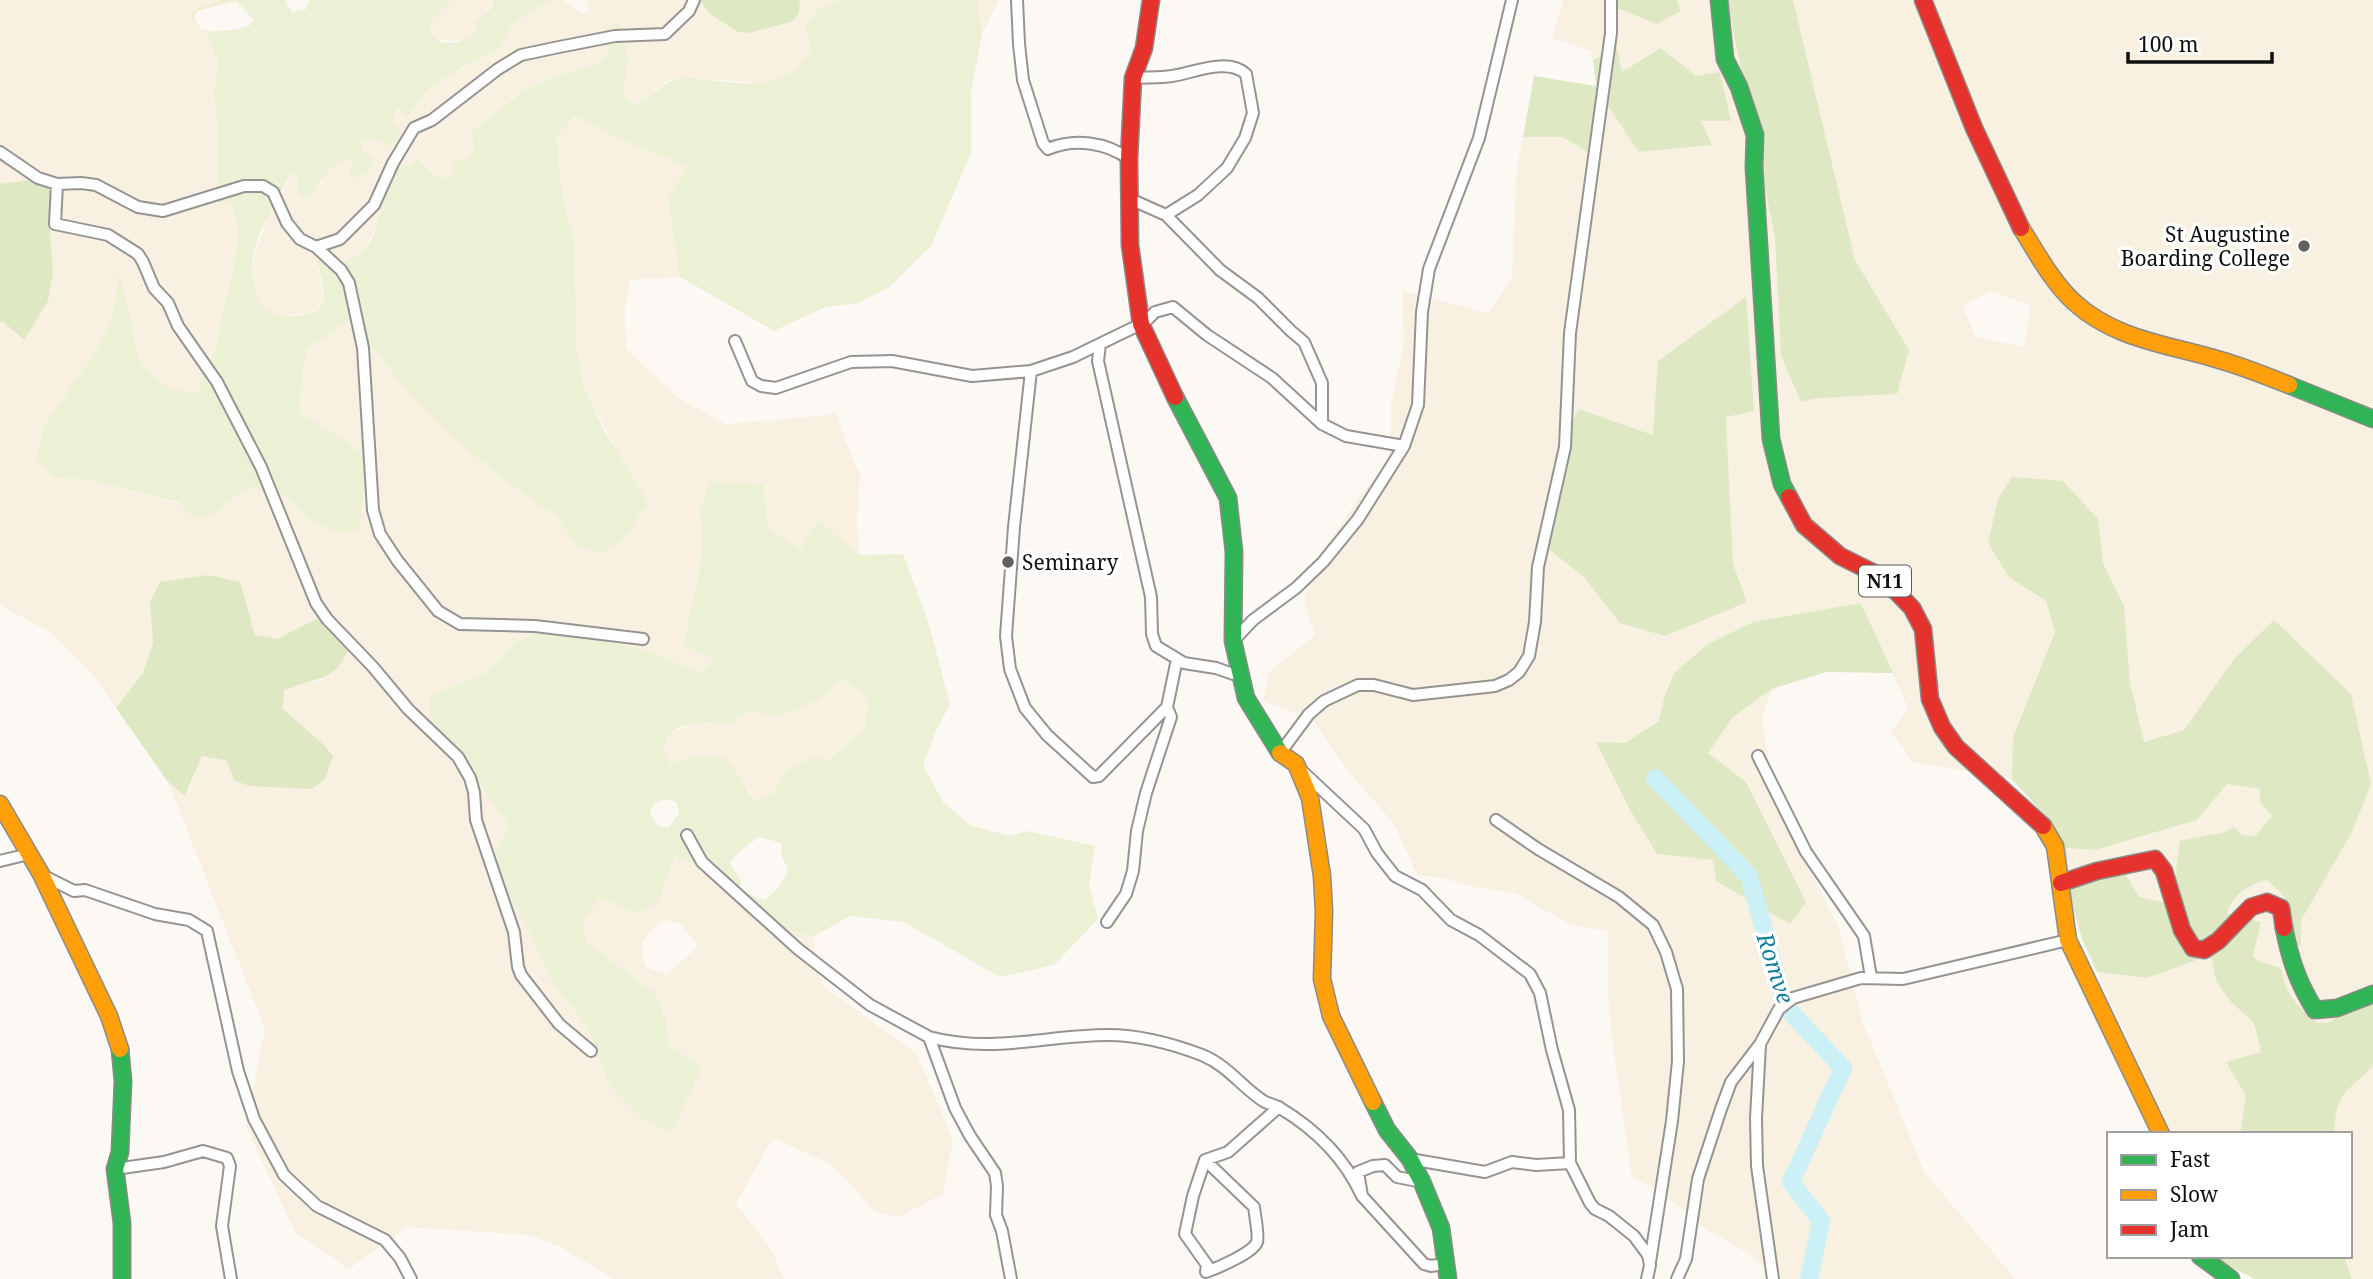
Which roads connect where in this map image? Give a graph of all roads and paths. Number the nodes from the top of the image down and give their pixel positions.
1 (694, 0) edge
2 (1017, 0) edge
3 (1151, 0) edge
4 (1512, 0) edge
5 (1611, 0) edge
6 (1719, 0) edge
7 (1923, 0) edge
8 (1133, 78) junction
9 (0, 152) edge
10 (1129, 159) junction
11 (57, 184) junction
12 (1130, 199) junction
13 (1167, 215) junction
14 (316, 247) junction
15 (1141, 324) junction
16 (735, 341) dead end
17 (1100, 344) junction
18 (1031, 370) junction
19 (2367, 417) edge
20 (1322, 424) junction
21 (2373, 433) edge
22 (1404, 446) junction
23 (643, 639) dead end
24 (1233, 641) junction
25 (1177, 659) junction
26 (1239, 669) junction
27 (1167, 707) junction
28 (1280, 753) junction
29 (1758, 756) dead end
30 (1296, 764) junction
31 (0, 804) edge
32 (1496, 820) dead end
33 (687, 835) dead end
34 (29, 854) junction
35 (0, 860) edge
36 (41, 874) junction
37 (2062, 883) junction
38 (1107, 922) dead end
39 (2068, 940) junction
40 (1871, 977) junction
41 (2373, 994) edge
42 (929, 1037) junction
43 (1760, 1044) junction
44 (591, 1051) dead end
45 (1279, 1107) junction
46 (2160, 1132) edge
47 (1410, 1159) junction
48 (1205, 1160) junction
49 (1570, 1163) junction
50 (115, 1169) junction
51 (1422, 1182) junction
52 (1362, 1196) junction
53 (2203, 1258) edge
54 (1650, 1265) junction
55 (1446, 1272) edge
56 (121, 1279) edge
57 (230, 1279) edge
58 (411, 1279) edge
59 (1011, 1279) edge
60 (1647, 1279) edge
61 (1677, 1279) edge
62 (1773, 1279) edge
63 (2231, 1279) edge

1 - 14 street
2 - 10 street
3 - 8 main road
4 - 22 street
5 - 28 street
6 - 37 main road, N11
7 - 19 main road
8 - 10 main road
8 - 13 street
9 - 11 street
10 - 12 main road
11 - 14 street
11 - 44 street
12 - 13 street
12 - 15 main road
13 - 20 street
14 - 23 street
15 - 17 street
15 - 20 street
15 - 24 main road
16 - 18 street
17 - 18 street
17 - 25 street
18 - 27 street
19 - 21 main road
20 - 22 street
22 - 24 street
24 - 26 main road
25 - 26 street
25 - 27 street
26 - 28 main road
27 - 38 street
28 - 30 main road
29 - 40 street
30 - 47 main road
30 - 49 street
31 - 34 main road
32 - 54 street
33 - 42 street
34 - 35 street
34 - 36 main road
36 - 50 main road
36 - 58 street
37 - 39 main road, N11
37 - 41 main road
39 - 40 street
39 - 46 main road, N11
40 - 43 street
42 - 45 street
42 - 59 street
43 - 61 street
43 - 62 street
45 - 48 street
45 - 52 street
47 - 49 street
47 - 51 main road
48 - 48 street
49 - 54 street
50 - 56 main road
50 - 57 street
51 - 52 street
51 - 55 main road
52 - 55 street
53 - 63 main road
54 - 60 street

